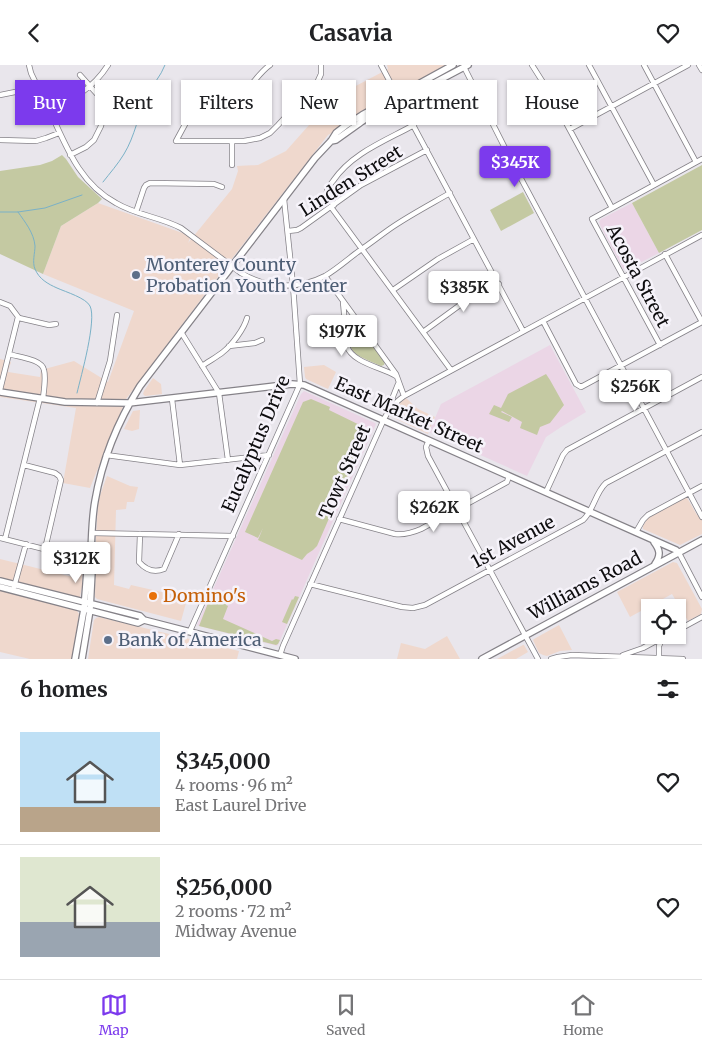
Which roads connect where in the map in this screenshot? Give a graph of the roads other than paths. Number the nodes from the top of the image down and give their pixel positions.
1 (28, 65) edge
2 (108, 65) edge
3 (270, 65) edge
4 (321, 65) edge
5 (382, 65) edge
6 (453, 65) edge
7 (532, 65) edge
8 (589, 65) edge
9 (644, 65) edge
10 (688, 65) edge
11 (699, 65) edge
12 (464, 66) edge
13 (702, 70) edge
14 (80, 75) dead end
15 (35, 80) edge
16 (390, 80) edge
17 (429, 80) edge
18 (436, 80) edge
19 (654, 83) junction
20 (90, 87) junction
21 (85, 91) edge
22 (15, 92) edge
23 (0, 95) edge
24 (611, 106) junction
25 (366, 119) edge
26 (56, 125) edge
27 (414, 125) joint
28 (570, 129) junction
29 (59, 133) junction
30 (0, 140) edge
31 (232, 141) junction
32 (427, 150) junction
33 (70, 155) junction
34 (702, 159) edge
35 (696, 162) junction
36 (232, 165) dead end
37 (654, 185) junction
38 (222, 187) dead end
39 (450, 193) junction
40 (284, 199) junction
41 (333, 206) junction
42 (612, 208) junction
43 (136, 212) junction
44 (288, 231) junction
45 (702, 235) edge
46 (474, 239) junction
47 (362, 249) junction
48 (665, 254) junction
49 (232, 266) junction
50 (325, 276) junction
51 (623, 277) junction
52 (499, 284) junction
53 (293, 285) junction
54 (393, 290) junction
55 (585, 298) junction
56 (342, 299) junction
57 (0, 302) edge
58 (117, 315) dead end
59 (18, 317) junction
60 (356, 318) junction
61 (248, 319) dead end
62 (345, 321) junction
63 (543, 321) junction
64 (702, 322) edge
65 (56, 324) dead end
66 (524, 331) junction
67 (181, 332) junction
68 (423, 332) junction
69 (262, 340) dead end
70 (660, 345) junction
71 (229, 346) junction
72 (9, 354) junction
73 (386, 359) junction
74 (202, 366) junction
75 (621, 366) junction
76 (378, 367) junction
77 (451, 370) junction
78 (702, 377) edge
79 (398, 380) junction
80 (300, 384) junction
81 (0, 391) edge
82 (219, 393) junction
83 (404, 396) junction
84 (42, 398) junction
85 (172, 399) junction
86 (97, 403) junction
87 (129, 403) junction
88 (644, 408) junction
89 (387, 413) junction
90 (384, 419) junction
91 (702, 432) edge
92 (429, 440) junction
93 (667, 451) junction
94 (106, 455) junction
95 (269, 455) junction
96 (228, 460) junction
97 (24, 465) junction
98 (180, 465) junction
99 (509, 476) junction
100 (702, 486) edge
101 (546, 492) junction
102 (689, 493) junction
103 (457, 509) junction
104 (590, 512) junction
105 (702, 517) edge
106 (339, 519) junction
107 (636, 532) junction
108 (92, 533) junction
109 (140, 534) junction
110 (179, 534) junction
111 (233, 536) junction
112 (2, 538) edge
113 (653, 540) junction
114 (702, 541) edge
115 (26, 544) junction
116 (45, 549) junction
117 (678, 553) junction
118 (90, 564) junction
119 (653, 567) junction
120 (490, 570) junction
121 (0, 581) edge
122 (310, 584) junction
123 (0, 587) edge
124 (14, 587) junction
125 (702, 597) edge
126 (88, 602) junction
127 (87, 610) junction
128 (702, 617) edge
129 (144, 620) junction
130 (686, 626) edge
131 (190, 631) junction
132 (525, 635) junction
133 (650, 644) edge
134 (660, 644) edge
135 (280, 655) junction
136 (618, 657) junction
137 (659, 658) edge
138 (76, 659) edge
139 (82, 659) edge
140 (296, 659) edge
141 (482, 659) edge
142 (538, 659) edge
143 (550, 659) edge
144 (683, 659) edge

1 - 15 street
2 - 20 street
3 - 31 street
4 - 31 street
5 - 16 street
6 - 17 main road
7 - 28 street, Acosta Street
8 - 24 street
9 - 19 street
10 - 19 street
11 - 13 street
12 - 18 main road
12 - 55 street
14 - 20 street
19 - 24 street
19 - 35 street
20 - 21 street
20 - 33 street
22 - 23 street
24 - 28 street
24 - 37 street
25 - 40 main road
26 - 29 street
27 - 32 street
27 - 41 street
28 - 42 street, Acosta Street
29 - 30 street
29 - 33 street
31 - 36 street
32 - 39 street
32 - 41 street, Linden Street
33 - 43 street
34 - 35 street
35 - 37 street
37 - 42 street
38 - 43 street
39 - 46 street
39 - 47 street
40 - 44 street, Eucalyptus Drive
40 - 49 main road
41 - 44 street, Linden Street
41 - 47 street
42 - 51 street, Acosta Street
43 - 49 street
44 - 53 street, Eucalyptus Drive
45 - 48 street, Towt Street
46 - 52 street
46 - 54 street
47 - 50 street
47 - 54 street
48 - 51 street, Towt Street
48 - 64 street
49 - 53 street
49 - 67 main road
50 - 53 street
50 - 56 street
51 - 55 street, Towt Street
51 - 70 street, Acosta Street
52 - 66 street
52 - 68 street
53 - 80 street, Eucalyptus Drive
54 - 68 street
55 - 63 street, Towt Street
55 - 75 street
56 - 60 street
56 - 62 street
57 - 59 street
58 - 86 street
59 - 65 street
59 - 72 street
60 - 62 street
60 - 73 street
61 - 71 street
62 - 76 street
63 - 66 street, Towt Street
63 - 75 street
64 - 70 street
66 - 77 street, Towt Street
67 - 74 street
67 - 87 main road
68 - 77 street
69 - 71 street
70 - 75 street
71 - 74 street
72 - 81 street
72 - 84 street
73 - 76 street
73 - 79 street
74 - 82 street
75 - 88 street
76 - 79 street
77 - 83 street, Towt Street
78 - 88 street
79 - 83 street
79 - 89 street
80 - 82 main road, East Market Street
80 - 90 main road, East Market Street
80 - 95 street, Eucalyptus Drive
81 - 84 main road, East Market Street
82 - 85 main road, East Market Street
82 - 96 street
83 - 89 street, Towt Street
84 - 86 main road, East Market Street
84 - 97 street
85 - 87 main road, East Market Street
85 - 98 street
86 - 87 main road, East Market Street
87 - 94 main road
88 - 93 street
88 - 101 street
89 - 90 street, Towt Street
90 - 92 main road, East Market Street
90 - 106 street, Towt Street
91 - 93 street, 1st Avenue
92 - 99 main road, East Market Street
92 - 103 street
93 - 102 street
93 - 104 street, 1st Avenue
94 - 98 street
94 - 108 main road
95 - 96 street
95 - 111 street, Eucalyptus Drive
96 - 98 street
97 - 112 street
97 - 116 street
99 - 101 main road, East Market Street
99 - 103 street
100 - 102 street
101 - 104 main road, East Market Street
102 - 105 street
102 - 107 street
103 - 106 street
103 - 120 street
104 - 107 main road, East Market Street
104 - 120 street, 1st Avenue
106 - 122 street, Towt Street
107 - 113 main road, East Market Street
108 - 109 street
108 - 118 main road
109 - 110 street
109 - 110 street
110 - 111 street
111 - 131 street, Eucalyptus Drive
112 - 115 street
113 - 117 main road, East Market Street
113 - 119 main road
114 - 117 main road, Williams Road
115 - 116 street
115 - 124 street
116 - 118 street
117 - 119 main road, Williams Road
117 - 125 street
118 - 126 main road
119 - 132 main road, Williams Road
120 - 122 street, 1st Avenue
120 - 132 street
121 - 124 main road
122 - 135 street, Towt Street
123 - 124 main road
124 - 126 main road
124 - 127 main road
126 - 127 main road
126 - 129 main road
127 - 129 main road
127 - 138 main road
127 - 139 main road
128 - 130 street
129 - 131 main road
131 - 135 main road
132 - 141 main road, Williams Road
132 - 142 street
133 - 136 street
134 - 137 street
135 - 140 main road
136 - 137 street
136 - 143 street
137 - 144 street

